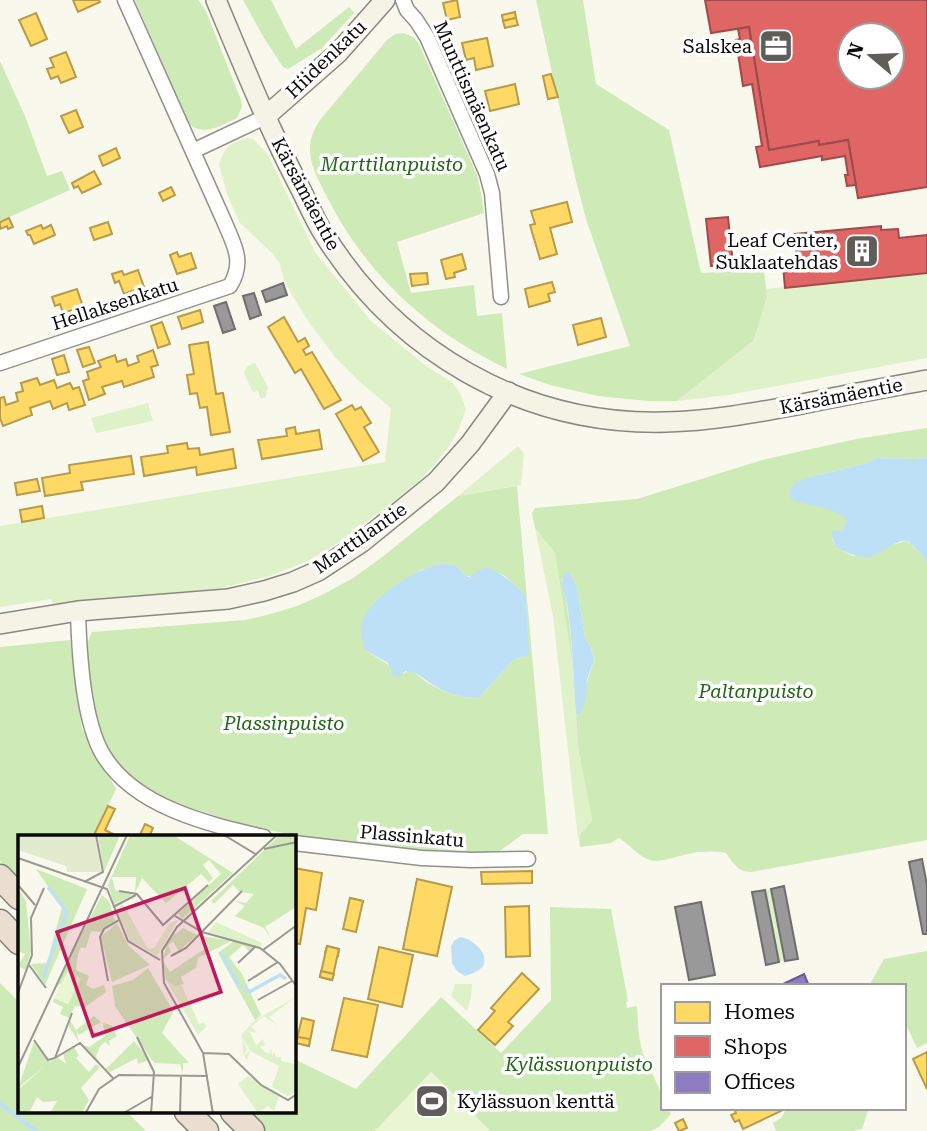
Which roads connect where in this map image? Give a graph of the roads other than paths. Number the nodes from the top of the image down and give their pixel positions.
1 (125, 0) edge
2 (216, 0) edge
3 (385, 0) edge
4 (403, 0) edge
5 (265, 117) junction
6 (193, 151) junction
7 (501, 297) dead end
8 (0, 363) edge
9 (927, 380) edge
10 (508, 393) junction
11 (78, 611) junction
12 (0, 624) edge
13 (256, 835) edge
14 (296, 843) edge
15 (528, 859) dead end
16 (0, 877) edge
17 (18, 896) edge
18 (0, 922) edge
19 (18, 941) edge
20 (189, 1114) edge
21 (235, 1114) edge
22 (206, 1131) edge
23 (252, 1131) edge

1 - 6 street
2 - 5 street, Kärsämäentie
3 - 5 street, Hiidenkatu
4 - 7 street, Munttismäenkatu
5 - 6 street
5 - 10 street, Kärsämäentie
6 - 8 street, Hellaksenkatu
9 - 10 street, Kärsämäentie
10 - 11 street, Marttilantie
11 - 12 street, Marttilantie
11 - 13 street
14 - 15 street, Plassinkatu
16 - 17 highway
18 - 19 highway
20 - 22 highway
21 - 23 highway

